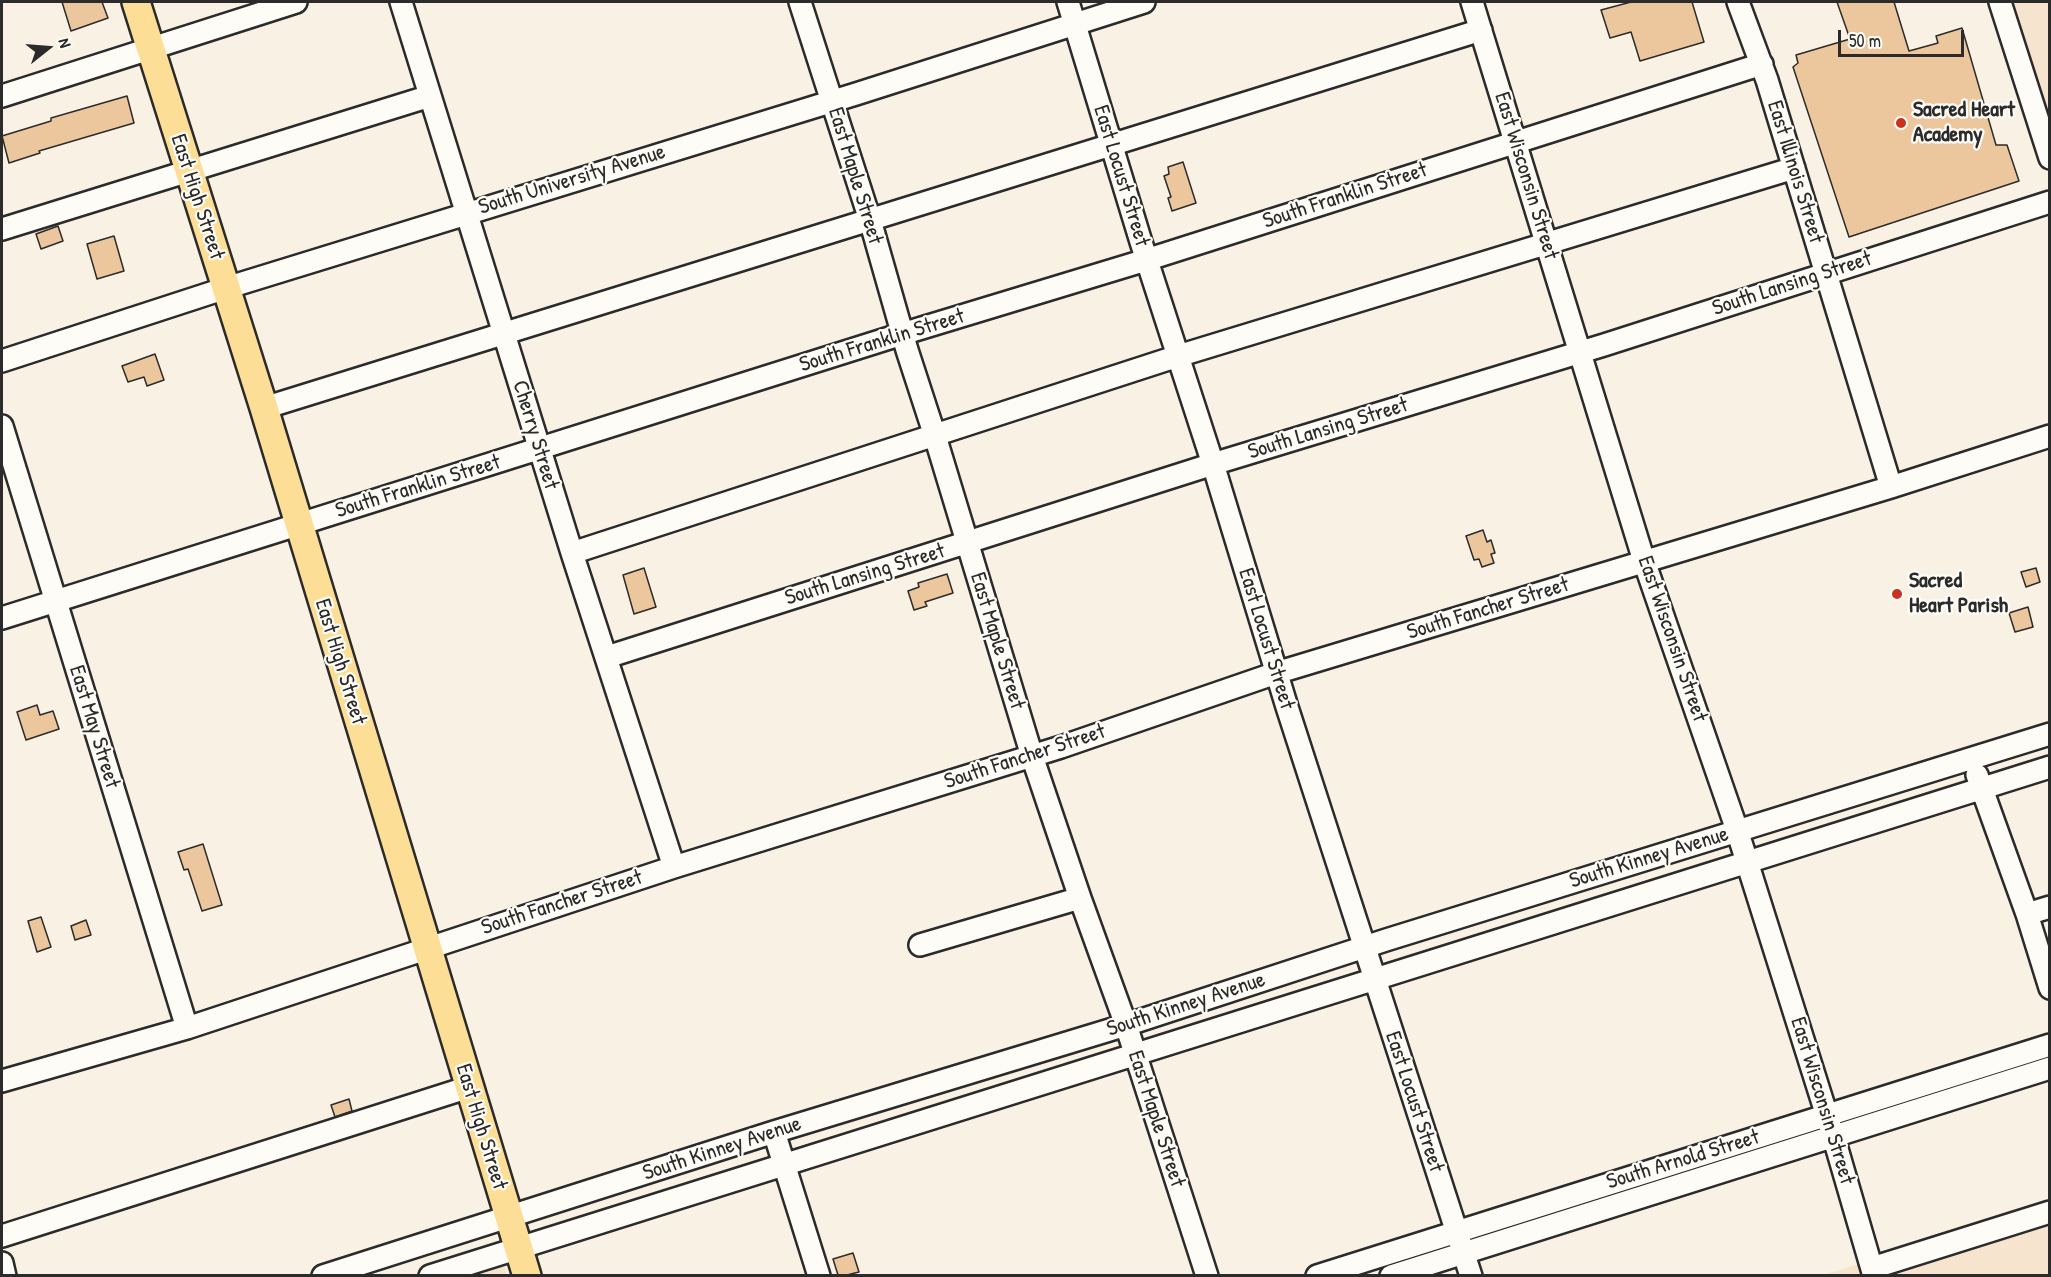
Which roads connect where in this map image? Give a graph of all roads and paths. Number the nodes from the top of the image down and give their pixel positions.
1 (136, 2) edge
2 (296, 2) edge
3 (401, 2) edge
4 (800, 2) edge
5 (1068, 2) edge
6 (1144, 2) edge
7 (1473, 2) edge
8 (1738, 2) edge
9 (2000, 2) edge
10 (1075, 24) junction
11 (1481, 30) junction
12 (150, 48) junction
13 (1761, 64) junction
14 (2, 96) edge
15 (430, 96) junction
16 (832, 100) junction
17 (1515, 142) junction
18 (1112, 145) junction
19 (2049, 158) edge
20 (1794, 168) junction
21 (188, 170) junction
22 (2049, 202) edge
23 (466, 213) junction
24 (870, 220) junction
25 (2, 229) edge
26 (1547, 244) junction
27 (1146, 260) junction
28 (1826, 273) junction
29 (226, 288) junction
30 (503, 334) junction
31 (902, 334) junction
32 (1580, 352) junction
33 (1178, 356) junction
34 (2, 361) edge
35 (264, 408) junction
36 (2, 426) edge
37 (2049, 435) edge
38 (935, 436) junction
39 (540, 448) junction
40 (1214, 464) junction
41 (1891, 487) junction
42 (298, 525) junction
43 (967, 543) junction
44 (572, 553) junction
45 (1644, 561) junction
46 (56, 601) junction
47 (2, 618) edge
48 (607, 657) junction
49 (1276, 673) junction
50 (2049, 734) edge
51 (1032, 756) junction
52 (1971, 759) junction
53 (2049, 767) edge
54 (1981, 788) junction
55 (1737, 830) junction
56 (1747, 862) junction
57 (674, 867) junction
58 (1080, 898) junction
59 (2049, 907) edge
60 (2026, 914) junction
61 (920, 945) dead end
62 (1363, 947) junction
63 (427, 948) junction
64 (1374, 979) junction
65 (2049, 987) edge
66 (1126, 1025) junction
67 (187, 1028) junction
68 (2049, 1045) edge
69 (1135, 1054) junction
70 (2049, 1068) edge
71 (2, 1082) edge
72 (469, 1087) junction
73 (1826, 1115) junction
74 (774, 1132) junction
75 (1833, 1136) junction
76 (783, 1164) junction
77 (2049, 1212) edge
78 (508, 1217) junction
79 (1456, 1231) junction
80 (2, 1236) edge
81 (518, 1248) junction
82 (1464, 1253) junction
83 (2, 1263) edge
84 (1873, 1272) edge
85 (5, 1275) edge
86 (323, 1275) edge
87 (430, 1275) edge
88 (527, 1275) edge
89 (819, 1275) edge
90 (1208, 1275) edge
91 (1317, 1275) edge
92 (1391, 1275) edge
93 (1471, 1275) edge

1 - 12 main road, East High Street
2 - 12 street
3 - 15 street, Cherry Street
4 - 16 street, East Maple Street
5 - 10 street, East Locust Street
6 - 10 street, South University Avenue
7 - 11 street, East Wisconsin Street
8 - 13 street, East Illinois Street
9 - 19 street
10 - 16 street, South University Avenue
10 - 18 street, East Locust Street
11 - 17 street, East Wisconsin Street
11 - 18 street
12 - 14 street
12 - 21 main road, East High Street
13 - 17 street, South Franklin Street
13 - 20 street, East Illinois Street
15 - 21 street
15 - 23 street, Cherry Street
16 - 23 street, South University Avenue
16 - 24 street, East Maple Street
17 - 26 street, East Wisconsin Street
17 - 27 street, South Franklin Street
18 - 24 street
18 - 27 street, East Locust Street
20 - 26 street
20 - 28 street, East Illinois Street
21 - 25 street
21 - 29 main road, East High Street
22 - 28 street, South Lansing Street
23 - 29 street, South University Avenue
23 - 30 street, Cherry Street
24 - 30 street
24 - 31 street, East Maple Street
26 - 32 street, East Wisconsin Street
26 - 33 street
27 - 31 street, South Franklin Street
27 - 33 street, East Locust Street
28 - 32 street, South Lansing Street
28 - 41 street, East Illinois Street
29 - 34 street, South University Avenue
29 - 35 main road, East High Street
30 - 35 street
30 - 39 street, Cherry Street
31 - 38 street, East Maple Street
31 - 39 street, South Franklin Street
32 - 40 street, South Lansing Street
32 - 45 street, East Wisconsin Street
33 - 38 street
33 - 40 street, East Locust Street
35 - 42 main road, East High Street
36 - 46 street, East May Street
37 - 41 street, South Fancher Street
38 - 43 street, East Maple Street
38 - 44 street
39 - 42 street, South Franklin Street
39 - 44 street, Cherry Street
40 - 43 street, South Lansing Street
40 - 49 street, East Locust Street
41 - 45 street, South Fancher Street
42 - 46 street, South Franklin Street
42 - 63 main road, East High Street
43 - 48 street, South Lansing Street
43 - 51 street, East Maple Street
44 - 48 street, Cherry Street
45 - 49 street, South Fancher Street
45 - 55 street, East Wisconsin Street
46 - 47 street, South Franklin Street
46 - 67 street, East May Street
48 - 57 street, Cherry Street
49 - 51 street, South Fancher Street
49 - 62 street, East Locust Street
50 - 52 street, South Kinney Avenue
51 - 57 street, South Fancher Street
51 - 58 street, East Maple Street
52 - 54 street
52 - 55 street, South Kinney Avenue
53 - 54 street, South Kinney Avenue
54 - 56 street, South Kinney Avenue
54 - 60 street
55 - 56 street, East Wisconsin Street
55 - 62 street, South Kinney Avenue
56 - 64 street, South Kinney Avenue
56 - 73 street, East Wisconsin Street
57 - 63 street, South Fancher Street
58 - 61 street
58 - 66 street, East Maple Street
59 - 60 street
60 - 65 street
62 - 64 street, East Locust Street
62 - 66 street, South Kinney Avenue
63 - 67 street, South Fancher Street
63 - 72 main road, East High Street
64 - 69 street, South Kinney Avenue
64 - 79 street, East Locust Street
66 - 69 street, East Maple Street
66 - 74 street, South Kinney Avenue
67 - 71 street, South Fancher Street
68 - 73 street, South Arnold Street
69 - 76 street, South Kinney Avenue
69 - 90 street, East Maple Street
70 - 75 street, South Arnold Street
72 - 78 main road, East High Street
72 - 80 street
73 - 75 street, East Wisconsin Street
73 - 79 street, South Arnold Street
74 - 76 street
74 - 78 street, South Kinney Avenue
75 - 82 street, South Arnold Street
75 - 84 street, East Wisconsin Street
76 - 81 street, South Kinney Avenue
76 - 89 street
77 - 84 street
78 - 81 main road, East High Street
78 - 86 street, South Kinney Avenue
79 - 82 street, East Locust Street
79 - 91 street, South Arnold Street
81 - 87 street, South Kinney Avenue
81 - 88 main road, East High Street
82 - 92 street, South Arnold Street
82 - 93 street, East Locust Street
83 - 85 street

